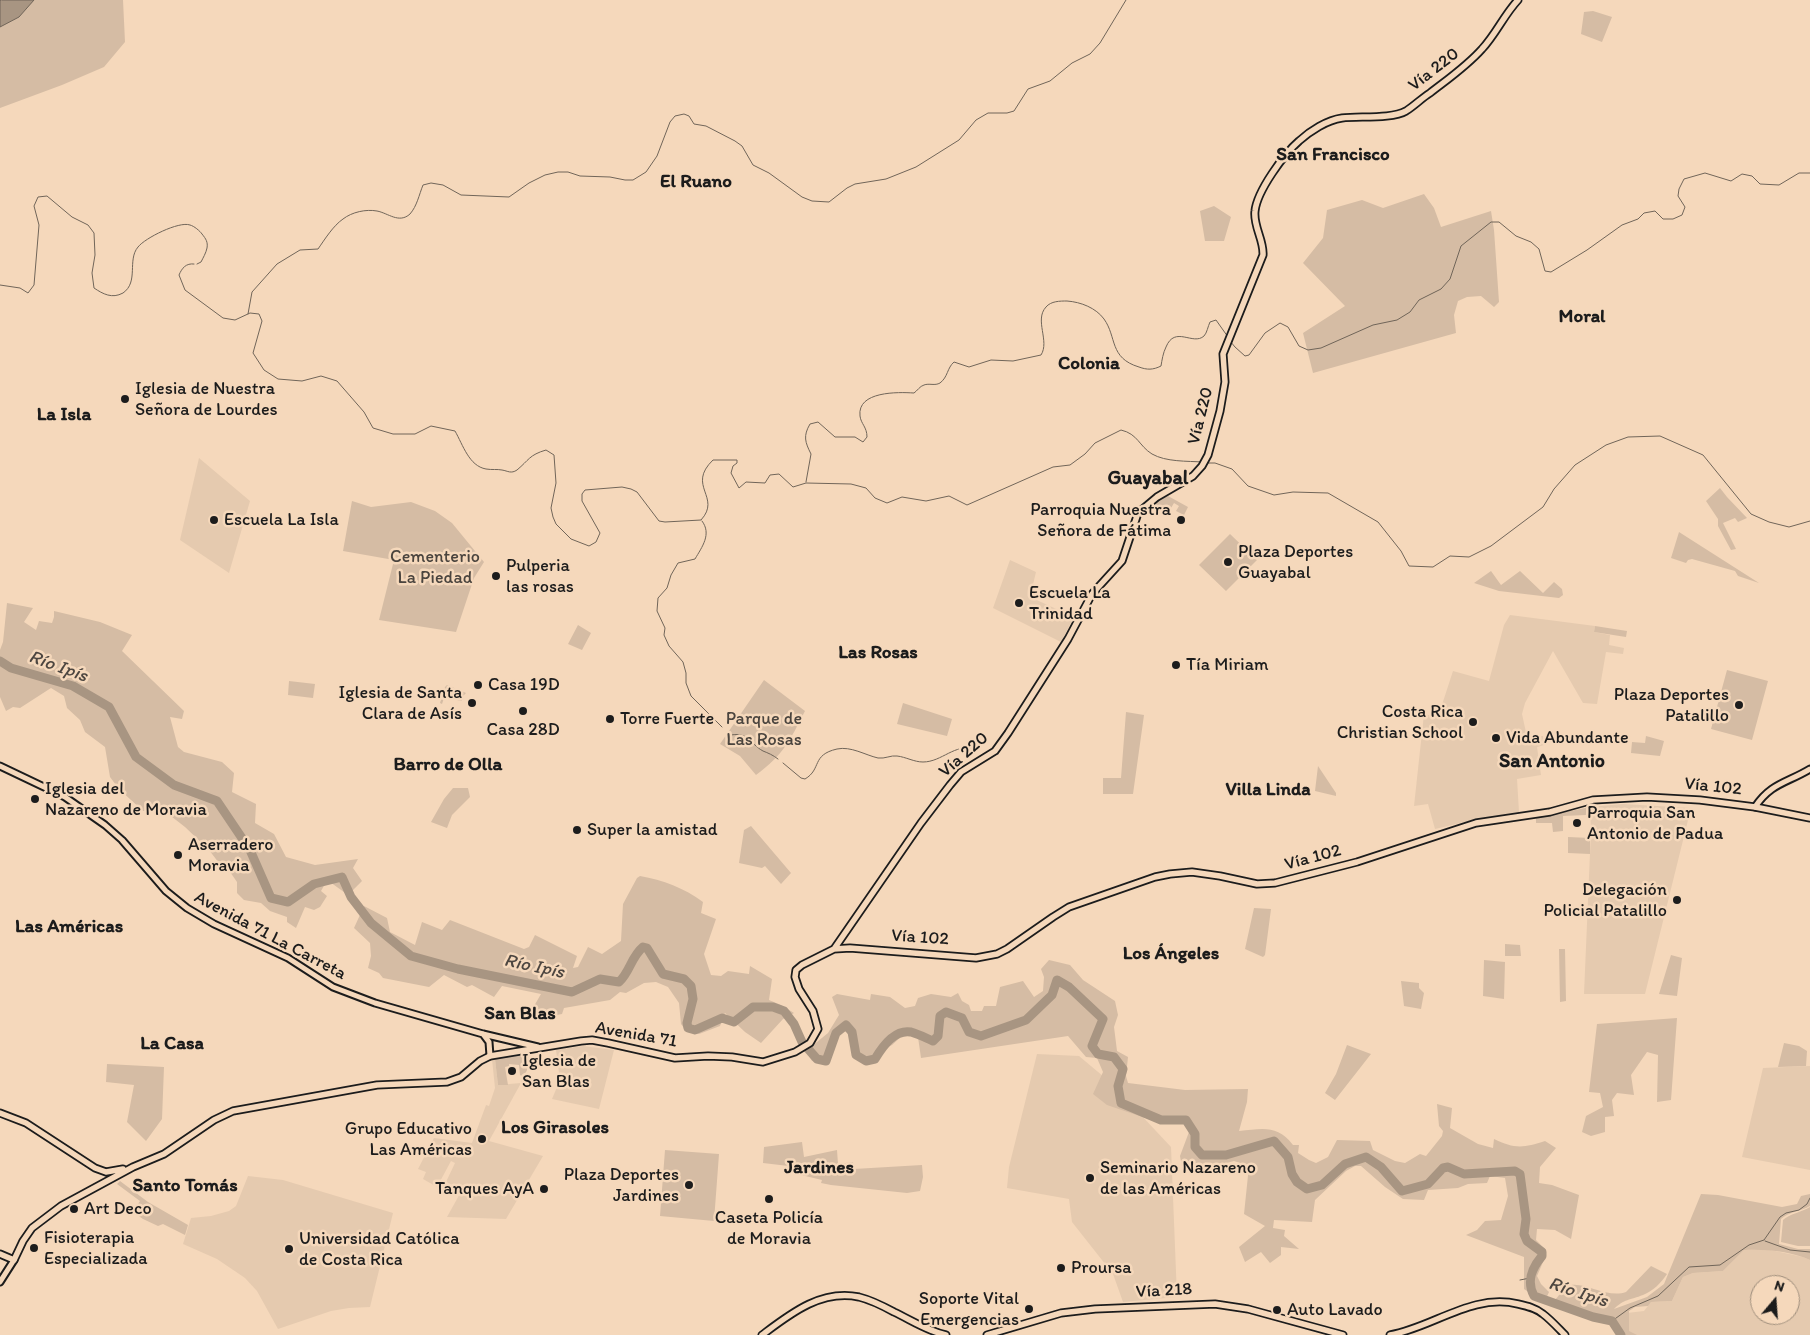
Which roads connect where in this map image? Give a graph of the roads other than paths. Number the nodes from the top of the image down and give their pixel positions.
1 (1518, 0) edge
2 (0, 766) edge
3 (1810, 770) edge
4 (1755, 807) junction
5 (1810, 818) edge
6 (842, 937) junction
7 (850, 948) junction
8 (834, 949) junction
9 (483, 1034) junction
10 (538, 1047) junction
11 (490, 1056) junction
12 (0, 1113) edge
13 (133, 1167) junction
14 (95, 1168) junction
15 (92, 1188) junction
16 (0, 1254) edge
17 (14, 1260) junction
18 (0, 1282) edge
19 (762, 1335) edge
20 (946, 1335) edge
21 (987, 1335) edge
22 (1343, 1335) edge
23 (1390, 1335) edge
24 (1565, 1335) edge

1 - 6 main road, Vía 220
2 - 9 street, Avenida 71 La Carreta
3 - 4 street
4 - 5 main road, Vía 102
4 - 7 main road, Vía 102
6 - 7 main road
6 - 8 main road, Vía 220
7 - 8 main road, Vía 102
8 - 10 main road, Avenida 71
9 - 10 street, Avenida 71 La Carreta
9 - 11 street
10 - 11 main road, Avenida 71
11 - 13 main road
12 - 14 main road
13 - 14 main road
13 - 15 main road
14 - 15 main road
15 - 17 main road
16 - 17 main road
17 - 18 street
19 - 20 main road
21 - 22 main road, Vía 218
23 - 24 main road

